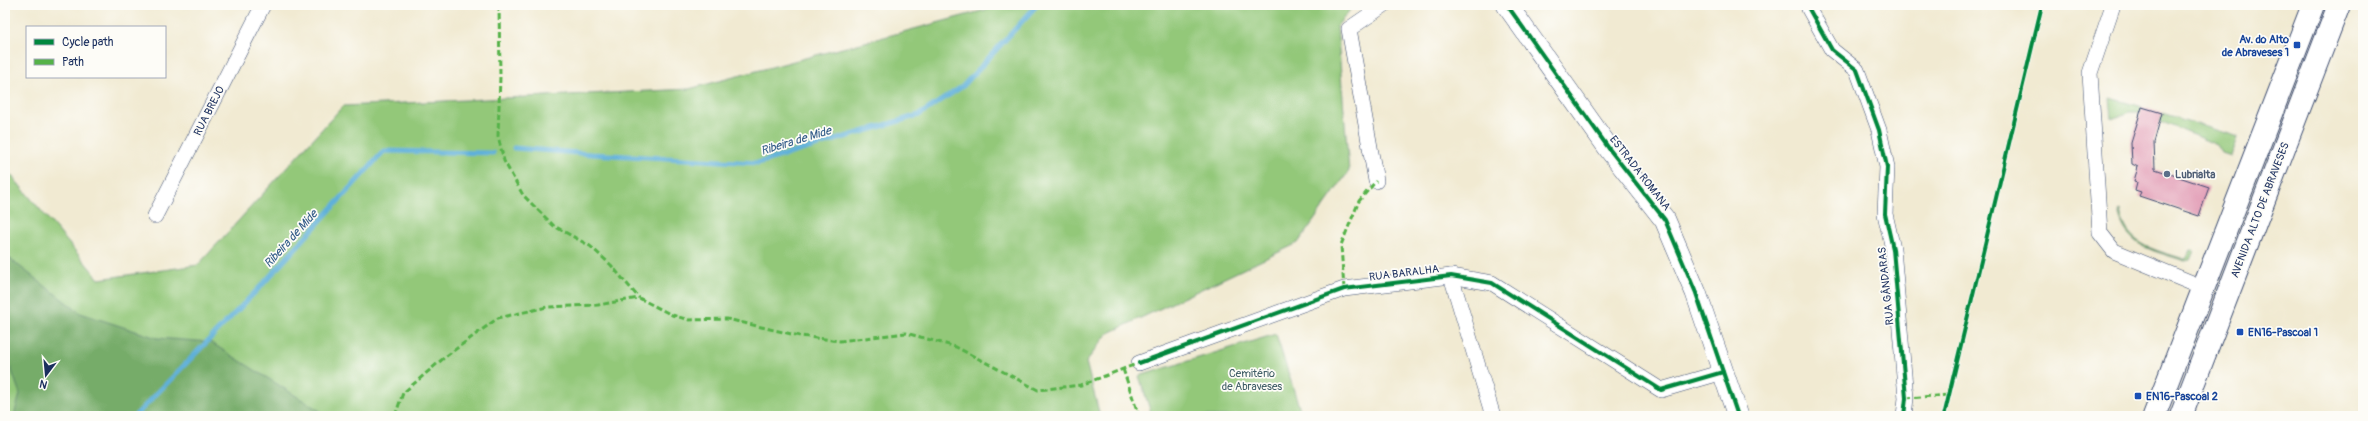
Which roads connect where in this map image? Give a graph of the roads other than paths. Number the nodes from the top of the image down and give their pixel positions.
1 (263, 5) edge
2 (1384, 5) edge
3 (1507, 5) edge
4 (2113, 5) edge
5 (2313, 5) edge
6 (2340, 5) edge
7 (1809, 10) dead end
8 (1376, 182) dead end
9 (155, 216) dead end
10 (1451, 276) junction
11 (2204, 288) junction
12 (1139, 363) dead end
13 (1723, 372) junction
14 (2187, 410) edge
15 (1493, 416) edge
16 (1738, 416) edge
17 (1904, 416) edge
18 (2154, 416) edge

1 - 9 street, RUA BREJO
2 - 8 street
3 - 13 street, ESTRADA ROMANA
4 - 11 street
5 - 11 main road
6 - 14 main road, AVENIDA ALTO DE ABRAVESES
7 - 17 street, RUA GÂNDARAS
10 - 12 street, RUA BARALHA
10 - 13 street, RUA BARALHA
10 - 15 street, RUA BARALHA
11 - 18 main road
13 - 16 street, ESTRADA ROMANA

